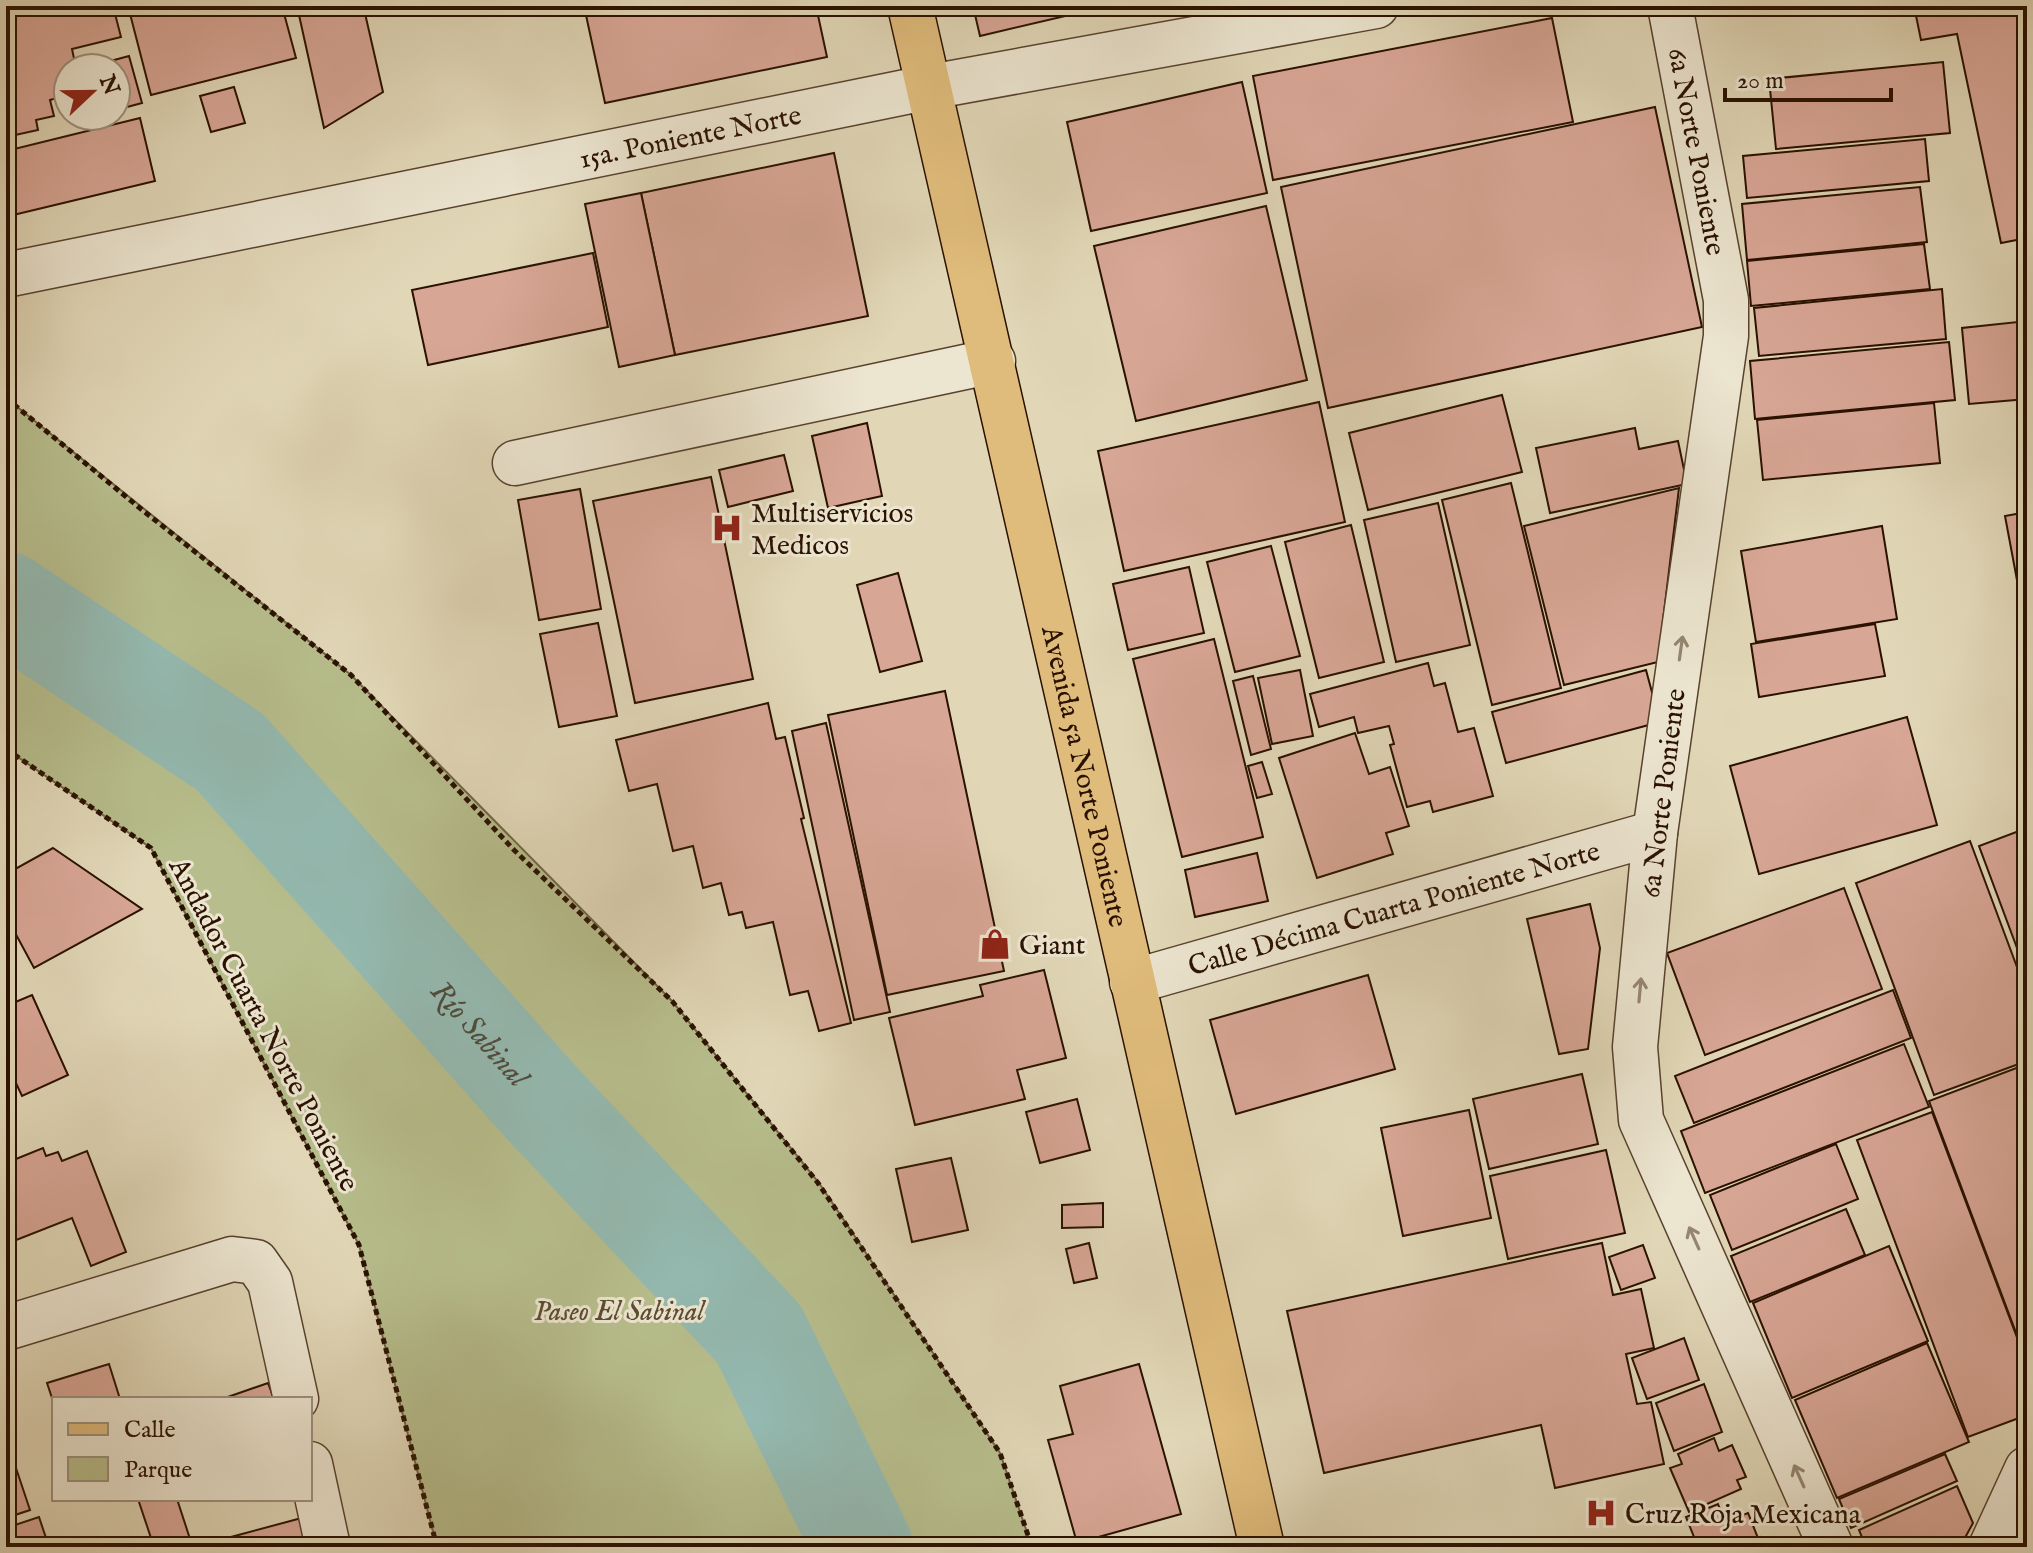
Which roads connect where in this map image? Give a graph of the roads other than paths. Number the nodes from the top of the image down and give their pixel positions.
1 (910, 6) edge
2 (1376, 6) edge
3 (1670, 6) edge
4 (930, 87) junction
5 (6, 275) edge
6 (993, 361) junction
7 (515, 463) dead end
8 (1655, 833) junction
9 (1132, 982) junction
10 (6, 1328) edge
11 (296, 1397) edge
12 (2027, 1469) edge
13 (312, 1473) edge
14 (328, 1547) edge
15 (1262, 1547) edge
16 (1831, 1547) edge
17 (1991, 1547) edge

1 - 4 main road, Avenida 5a Norte Poniente
2 - 4 street, 15a. Poniente Norte
8 -> 3 street, 6a Norte Poniente
4 - 5 street, 15a. Poniente Norte
4 - 6 main road, Avenida 5a Norte Poniente
6 - 7 street
6 - 9 main road, Avenida 5a Norte Poniente
8 - 9 street, Calle Décima Cuarta Poniente Norte
16 -> 8 street, 6a Norte Poniente
9 - 15 main road, Avenida 5a Norte Poniente
10 - 11 street
12 - 17 street
13 - 14 street

